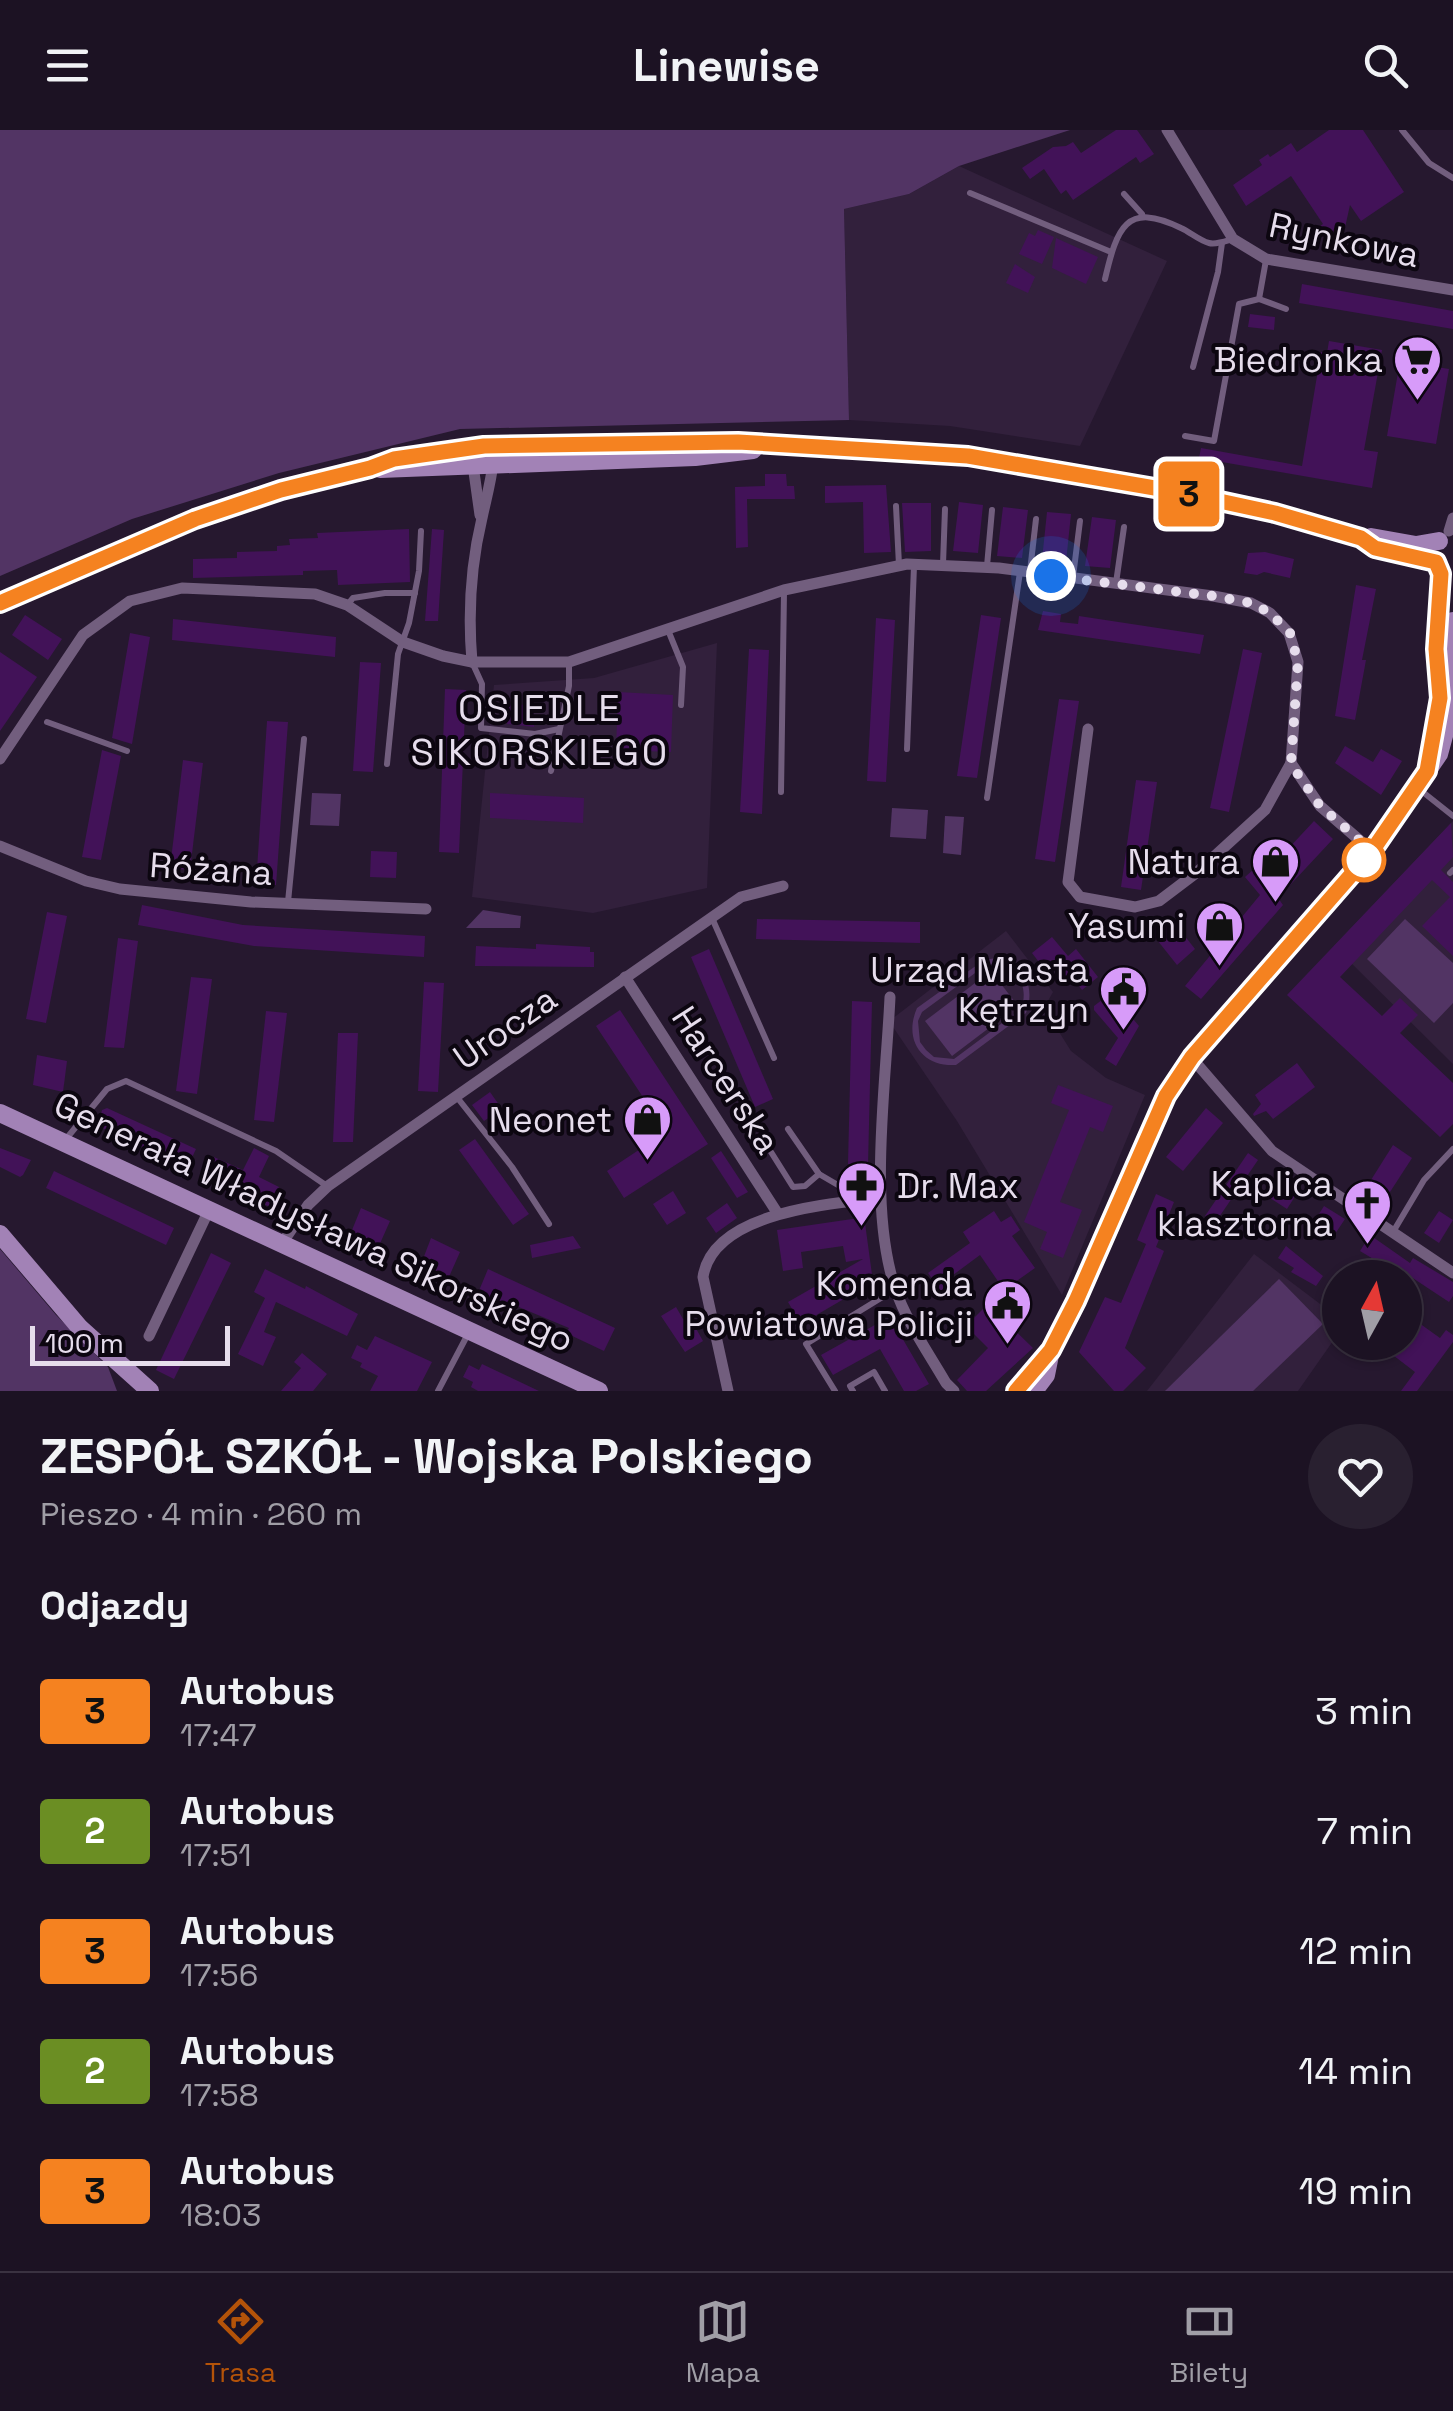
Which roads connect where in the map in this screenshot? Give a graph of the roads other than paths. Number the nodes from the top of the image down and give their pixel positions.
1 (1167, 130) edge
2 (1402, 130) edge
3 (1453, 178) edge
4 (970, 193) dead end
5 (1124, 194) dead end
6 (1142, 214) junction
7 (1227, 241) junction
8 (1111, 252) junction
9 (1266, 259) junction
10 (1105, 279) dead end
11 (1453, 290) edge
12 (1258, 299) junction
13 (1286, 308) dead end
14 (1193, 367) dead end
15 (1185, 436) dead end
16 (484, 446) junction
17 (772, 446) junction
18 (483, 464) junction
19 (370, 468) junction
20 (896, 506) dead end
21 (946, 509) dead end
22 (992, 510) dead end
23 (1036, 518) dead end
24 (481, 520) junction
25 (1080, 521) dead end
26 (1124, 527) dead end
27 (1448, 529) edge
28 (421, 531) dead end
29 (1361, 538) junction
30 (914, 564) junction
31 (899, 566) junction
32 (943, 566) junction
33 (987, 568) junction
34 (1025, 572) junction
35 (1443, 573) edge
36 (1072, 578) junction
37 (1116, 584) junction
38 (784, 590) junction
39 (414, 593) junction
40 (0, 602) edge
41 (347, 605) junction
42 (1453, 621) edge
43 (668, 630) junction
44 (403, 642) junction
45 (1453, 660) edge
46 (472, 662) junction
47 (569, 662) junction
48 (681, 705) dead end
49 (47, 722) dead end
50 (559, 729) junction
51 (1088, 729) dead end
52 (304, 739) dead end
53 (907, 749) dead end
54 (127, 752) dead end
55 (0, 759) edge
56 (1431, 762) junction
57 (388, 764) dead end
58 (1291, 764) junction
59 (550, 770) dead end
60 (1418, 788) junction
61 (781, 792) dead end
62 (987, 798) dead end
63 (1453, 816) edge
64 (0, 846) edge
65 (1372, 851) junction
66 (782, 886) dead end
67 (288, 902) junction
68 (426, 909) dead end
69 (711, 917) junction
70 (625, 977) junction
71 (890, 998) dead end
72 (1192, 1057) junction
73 (774, 1058) dead end
74 (456, 1096) junction
75 (0, 1113) edge
76 (788, 1129) dead end
77 (64, 1142) junction
78 (1453, 1149) edge
79 (770, 1152) dead end
80 (819, 1174) junction
81 (328, 1186) junction
82 (880, 1198) junction
83 (854, 1202) junction
84 (209, 1210) junction
85 (778, 1214) junction
86 (549, 1224) dead end
87 (1393, 1232) junction
88 (0, 1234) edge
89 (281, 1244) junction
90 (1453, 1274) edge
91 (895, 1289) junction
92 (469, 1330) junction
93 (150, 1336) dead end
94 (1051, 1350) junction
95 (945, 1388) edge
96 (145, 1389) edge
97 (438, 1391) edge
98 (599, 1391) edge
99 (728, 1391) edge
100 (835, 1391) edge
101 (853, 1391) edge
102 (885, 1391) edge
103 (1016, 1391) edge
104 (1034, 1391) edge

1 - 7 street, Rynkowa
2 - 3 lane
4 - 8 lane
5 - 6 lane
6 - 7 lane
6 - 8 lane
7 - 9 street, Rynkowa
7 - 14 lane
8 - 10 lane
9 - 11 street, Rynkowa
9 - 12 lane
12 - 13 lane
12 - 15 lane
16 - 17 street
16 - 18 street
16 - 19 street
17 - 18 street
17 - 29 street
18 - 19 street
18 - 24 street
18 - 24 street
19 - 40 street
20 - 31 lane
21 - 32 lane
22 - 33 lane
23 - 34 lane
24 - 46 street
25 - 36 lane
26 - 37 lane
27 - 29 street
27 - 35 street
28 - 39 lane
29 - 35 street
30 - 31 street
30 - 32 street
30 - 53 lane
31 - 38 street
32 - 33 street
33 - 34 street
34 - 36 street
34 - 62 lane
35 - 56 street
36 - 37 street
37 - 58 street
38 - 43 street
38 - 61 lane
39 - 41 lane
39 - 44 lane
41 - 44 street
41 - 55 street
42 - 45 street
43 - 47 street
43 - 48 lane
44 - 46 street
44 - 57 lane
45 - 56 street
46 - 47 street
46 - 50 lane
47 - 50 lane
49 - 54 lane
50 - 59 lane
51 - 58 street
52 - 67 lane
56 - 60 street
58 - 65 street
60 - 63 lane
60 - 65 street
64 - 67 street, Różana
65 - 72 street
66 - 69 street, Urocza
67 - 68 street, Różana
69 - 70 street, Urocza
69 - 73 lane
70 - 74 street, Urocza
70 - 85 street, Harcerska
71 - 82 street
72 - 87 street
72 - 94 street
74 - 81 street, Urocza
74 - 86 lane
75 - 77 street, Generała Władysława Sikorskiego
76 - 80 lane
77 - 81 lane
77 - 84 street, Generała Władysława Sikorskiego
78 - 87 lane
79 - 80 lane
80 - 83 lane
81 - 89 street, Urocza
82 - 83 street
82 - 91 street
83 - 85 street
84 - 89 street, Generała Władysława Sikorskiego
84 - 93 street
85 - 99 street
87 - 90 street
88 - 96 street
89 - 92 street, Generała Władysława Sikorskiego
91 - 95 street
91 - 100 lane
92 - 97 lane
92 - 98 street, Generała Władysława Sikorskiego
94 - 103 street
94 - 104 street
101 - 102 lane

